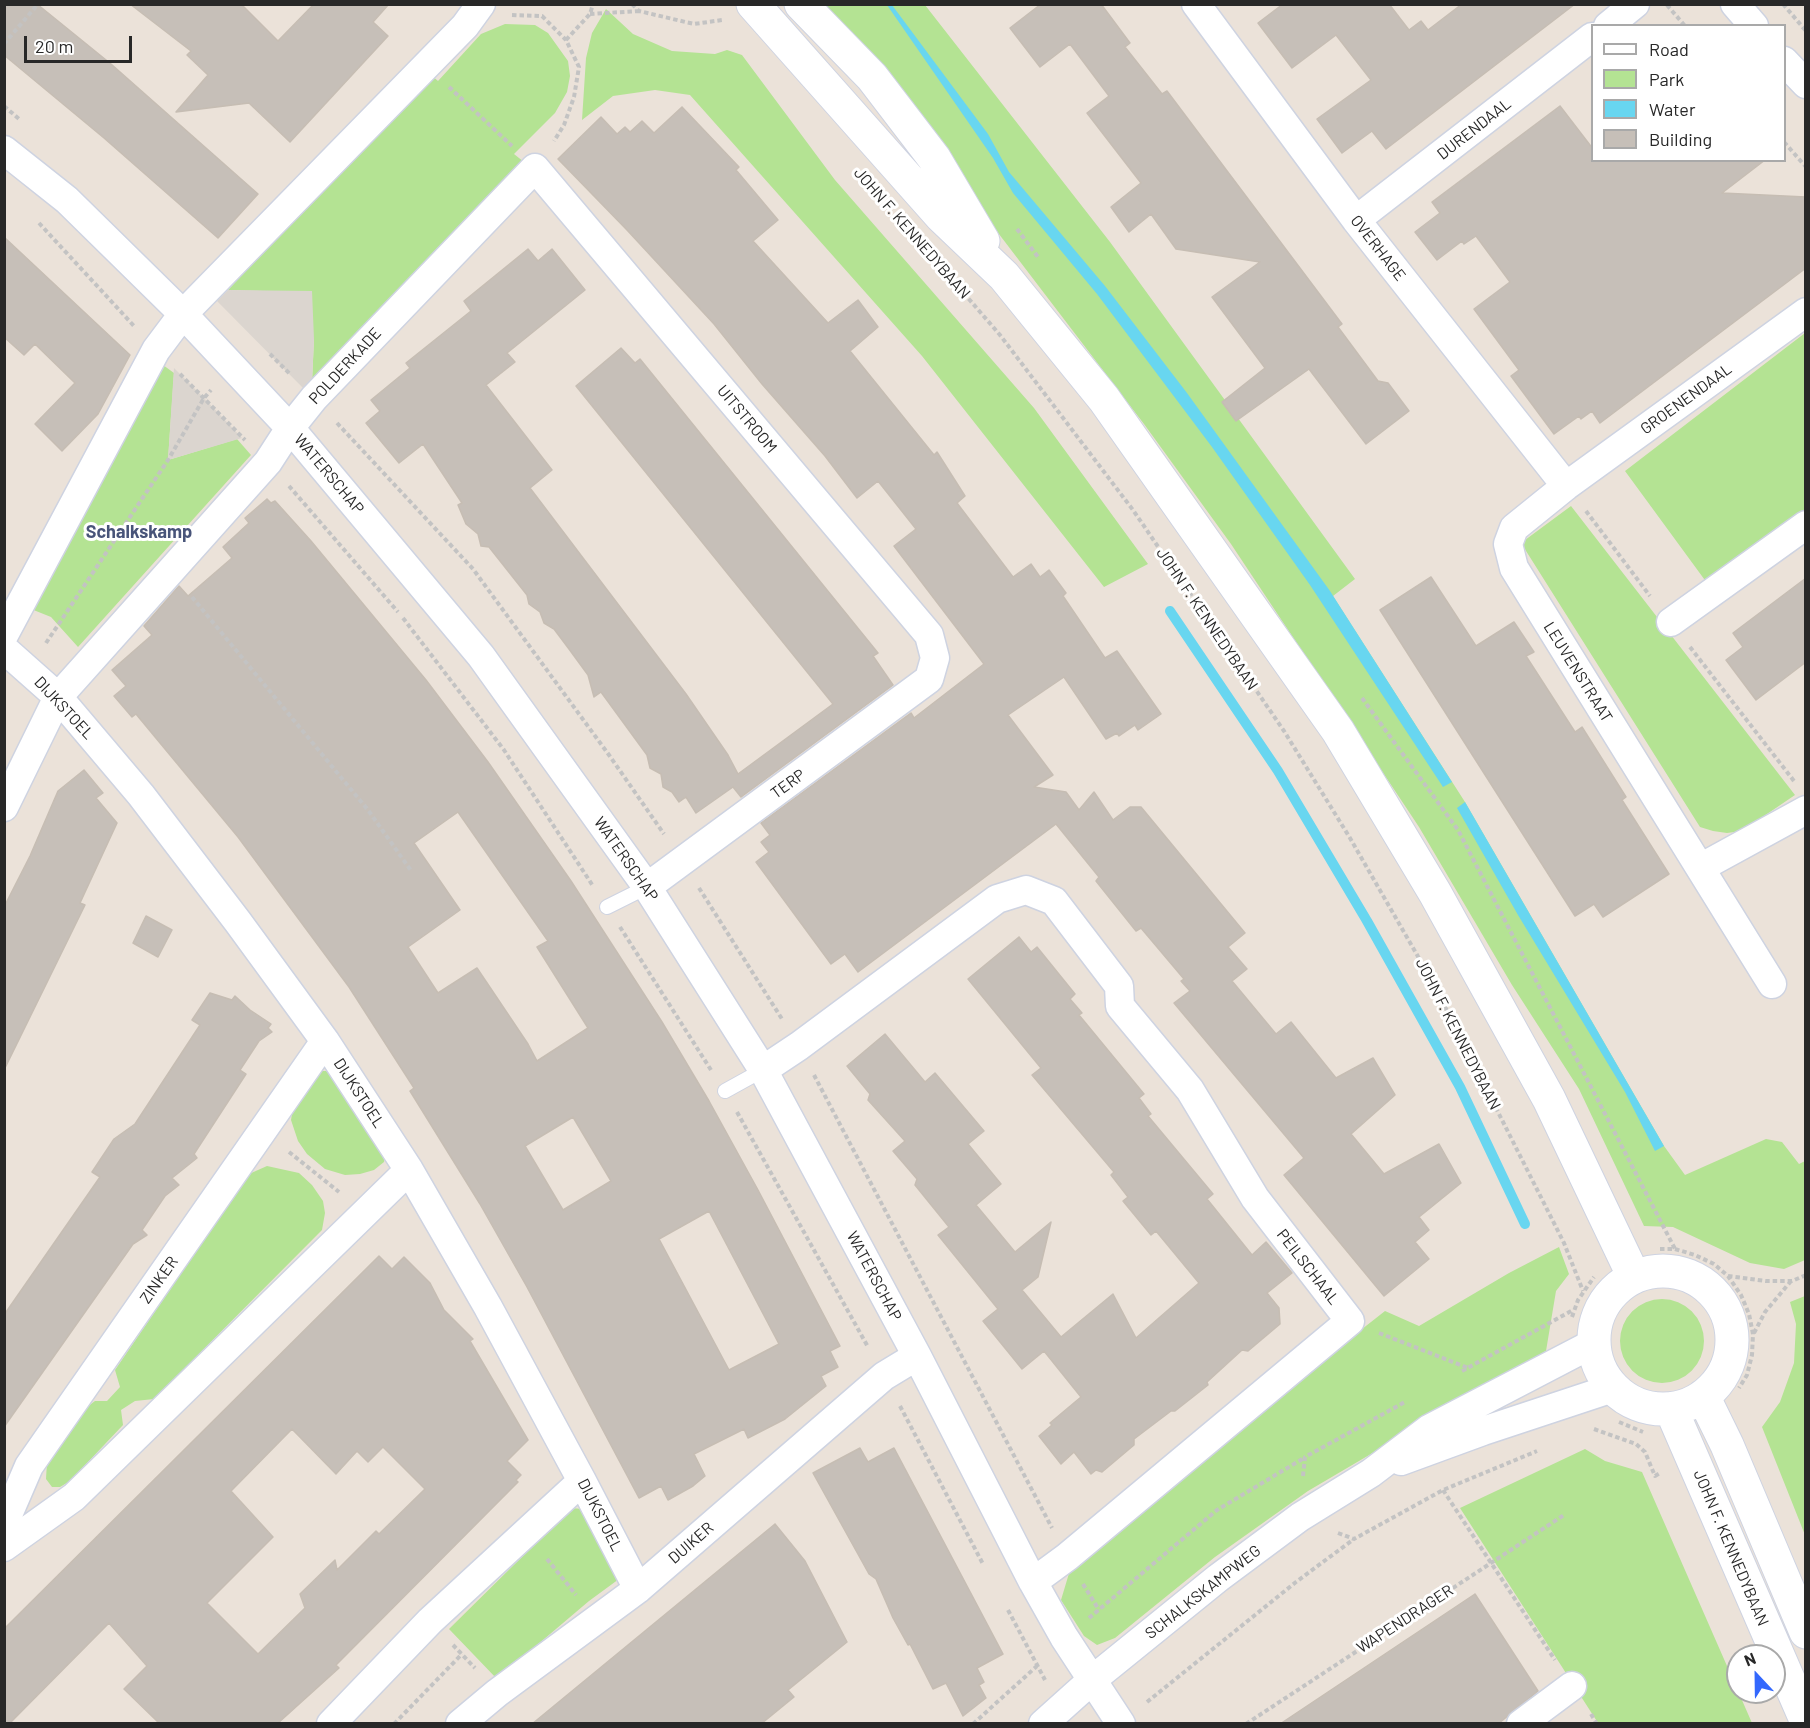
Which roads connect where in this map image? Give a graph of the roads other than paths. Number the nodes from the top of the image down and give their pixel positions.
1 (801, 4) edge
2 (1197, 4) edge
3 (1635, 4) edge
4 (1735, 4) edge
5 (753, 5) edge
6 (473, 15) edge
7 (1610, 24) edge
8 (1752, 24) edge
9 (1591, 39) edge
10 (1786, 62) edge
11 (1806, 84) edge
12 (4, 150) edge
13 (535, 168) joint
14 (1356, 220) junction
15 (1004, 276) junction
16 (1806, 312) edge
17 (183, 314) junction
18 (290, 428) junction
19 (1566, 486) junction
20 (1806, 525) edge
21 (1671, 622) road end
22 (4, 635) edge
23 (4, 649) edge
24 (929, 680) joint
25 (58, 697) junction
26 (1802, 798) edge
27 (4, 807) edge
28 (1700, 868) junction
29 (647, 887) junction
30 (607, 907) road end
31 (1773, 984) dead end
32 (325, 1041) junction
33 (763, 1070) junction
34 (725, 1091) road end
35 (410, 1170) junction
36 (1629, 1267) junction
37 (1582, 1348) junction
38 (917, 1356) junction
39 (1600, 1392) junction
40 (1708, 1406) junction
41 (1676, 1419) junction
42 (1371, 1473) junction
43 (582, 1481) junction
44 (4, 1524) edge
45 (4, 1547) edge
46 (1033, 1582) junction
47 (638, 1589) junction
48 (1806, 1632) edge
49 (1092, 1680) junction
50 (1572, 1686) road end
51 (1052, 1716) edge
52 (1806, 1720) edge
53 (1121, 1723) edge
54 (331, 1724) edge
55 (460, 1724) edge
56 (1521, 1724) edge

1 - 15 main road, JOHN F. KENNEDYBAAN
2 - 14 street, OVERHAGE
3 - 7 street
4 - 8 street
5 - 15 main road, JOHN F. KENNEDYBAAN
6 - 17 street
9 - 14 street, DURENDAAL
10 - 11 street
12 - 17 street, WATERSCHAP
13 - 18 street, POLDERKADE
13 - 24 street, UITSTROOM
14 - 19 street, OVERHAGE
15 - 36 main road, JOHN F. KENNEDYBAAN
16 - 19 street, GROENENDAAL
17 - 18 street, WATERSCHAP
17 - 22 street
18 - 25 street, POLDERKADE
18 - 29 street, WATERSCHAP
19 - 28 street, LEUVENSTRAAT
20 - 21 street
23 - 25 street, DIJKSTOEL
24 - 29 street, TERP
25 - 27 street, POLDERKADE
25 - 32 street, DIJKSTOEL
26 - 28 street
28 - 31 street, LEUVENSTRAAT
29 - 30 lane
29 - 33 street, WATERSCHAP
32 - 35 street, DIJKSTOEL
32 - 44 street, ZINKER
33 - 34 lane
33 - 38 street, WATERSCHAP
33 - 46 street, PEILSCHAAL
35 - 43 street, DIJKSTOEL
35 - 45 street
36 - 37 main road
36 - 40 main road
37 - 39 main road
37 - 42 street, SCHALKSKAMPWEG
38 - 46 street, WATERSCHAP
38 - 47 street, DUIKER
39 - 41 main road
39 - 42 street, SCHALKSKAMPWEG
40 - 41 main road
40 - 48 main road
41 - 52 main road, JOHN F. KENNEDYBAAN
42 - 49 street, SCHALKSKAMPWEG
43 - 47 street, DIJKSTOEL
43 - 54 street
46 - 49 street, WATERSCHAP
47 - 55 street, DUIKER
49 - 51 street, SCHALKSKAMPWEG
49 - 53 street
50 - 56 street

